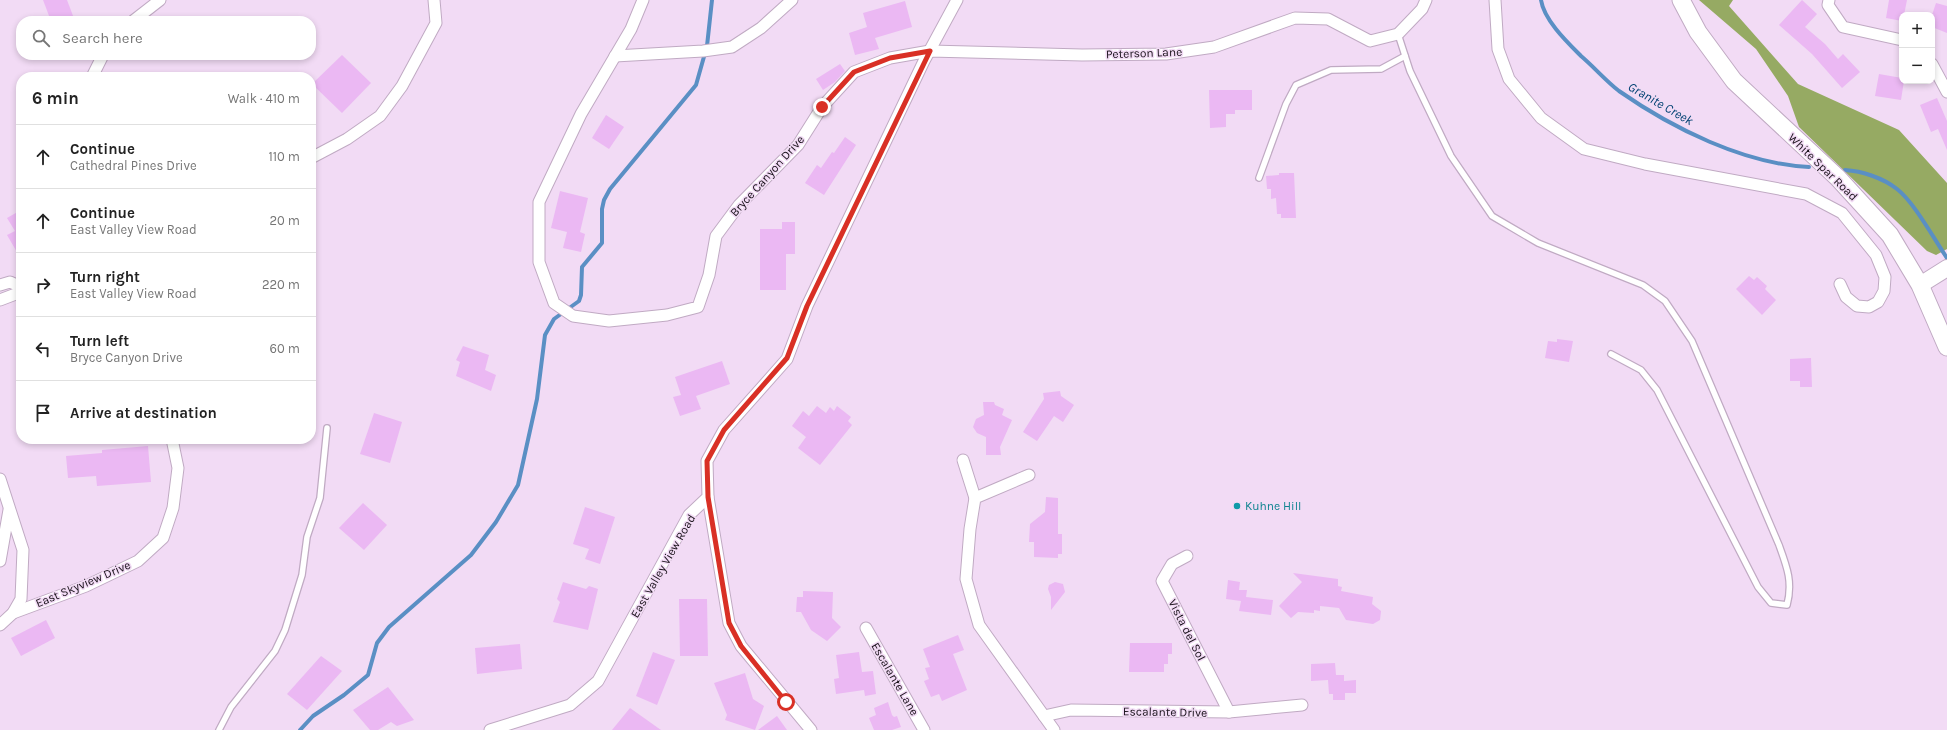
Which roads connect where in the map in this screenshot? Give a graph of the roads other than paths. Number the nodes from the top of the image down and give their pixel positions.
1 (160, 0) edge
2 (434, 0) edge
3 (643, 0) edge
4 (792, 0) edge
5 (957, 0) edge
6 (1426, 0) edge
7 (1494, 0) edge
8 (1681, 0) edge
9 (1829, 0) edge
10 (139, 16) edge
11 (1398, 34) junction
12 (1899, 39) edge
13 (930, 51) junction
14 (616, 56) junction
15 (1405, 56) junction
16 (100, 60) edge
17 (1935, 70) edge
18 (94, 72) edge
19 (1947, 92) edge
20 (316, 155) edge
21 (1259, 178) dead end
22 (1947, 268) edge
23 (1840, 284) dead end
24 (0, 285) edge
25 (16, 285) edge
26 (1920, 285) junction
27 (16, 294) edge
28 (0, 300) edge
29 (1947, 347) edge
30 (1611, 354) dead end
31 (327, 428) dead end
32 (173, 444) edge
33 (963, 460) dead end
34 (1029, 475) dead end
35 (0, 479) edge
36 (708, 497) junction
37 (975, 498) junction
38 (10, 507) junction
39 (1187, 556) dead end
40 (0, 561) edge
41 (13, 613) junction
42 (0, 625) edge
43 (866, 628) dead end
44 (1302, 705) dead end
45 (1229, 712) junction
46 (1044, 716) junction
47 (219, 730) edge
48 (490, 730) edge
49 (811, 730) edge
50 (924, 730) edge
51 (1054, 730) edge

1 - 10 street
2 - 20 street
3 - 14 street, Bryce Canyon Drive
4 - 14 street
5 - 13 street
6 - 11 street
7 - 23 street
8 - 26 main road, White Spar Road
9 - 12 street
11 - 13 street, Peterson Lane
11 - 15 lane
13 - 14 street, Bryce Canyon Drive
13 - 36 street
15 - 21 lane
15 - 30 lane
16 - 18 street
17 - 19 street
22 - 26 street
24 - 25 street
26 - 29 main road, White Spar Road
27 - 28 street
31 - 47 lane
32 - 41 street, East Skyview Drive
33 - 37 street
34 - 37 street
35 - 38 street, East Skyview Drive
36 - 48 street, East Valley View Road
36 - 49 street
37 - 46 street
38 - 40 street
38 - 41 street, East Skyview Drive
39 - 45 street, Vista del Sol
41 - 42 street, East Skyview Drive
43 - 50 street, Escalante Lane
44 - 45 street, Escalante Drive
45 - 46 street, Escalante Drive
46 - 51 street

